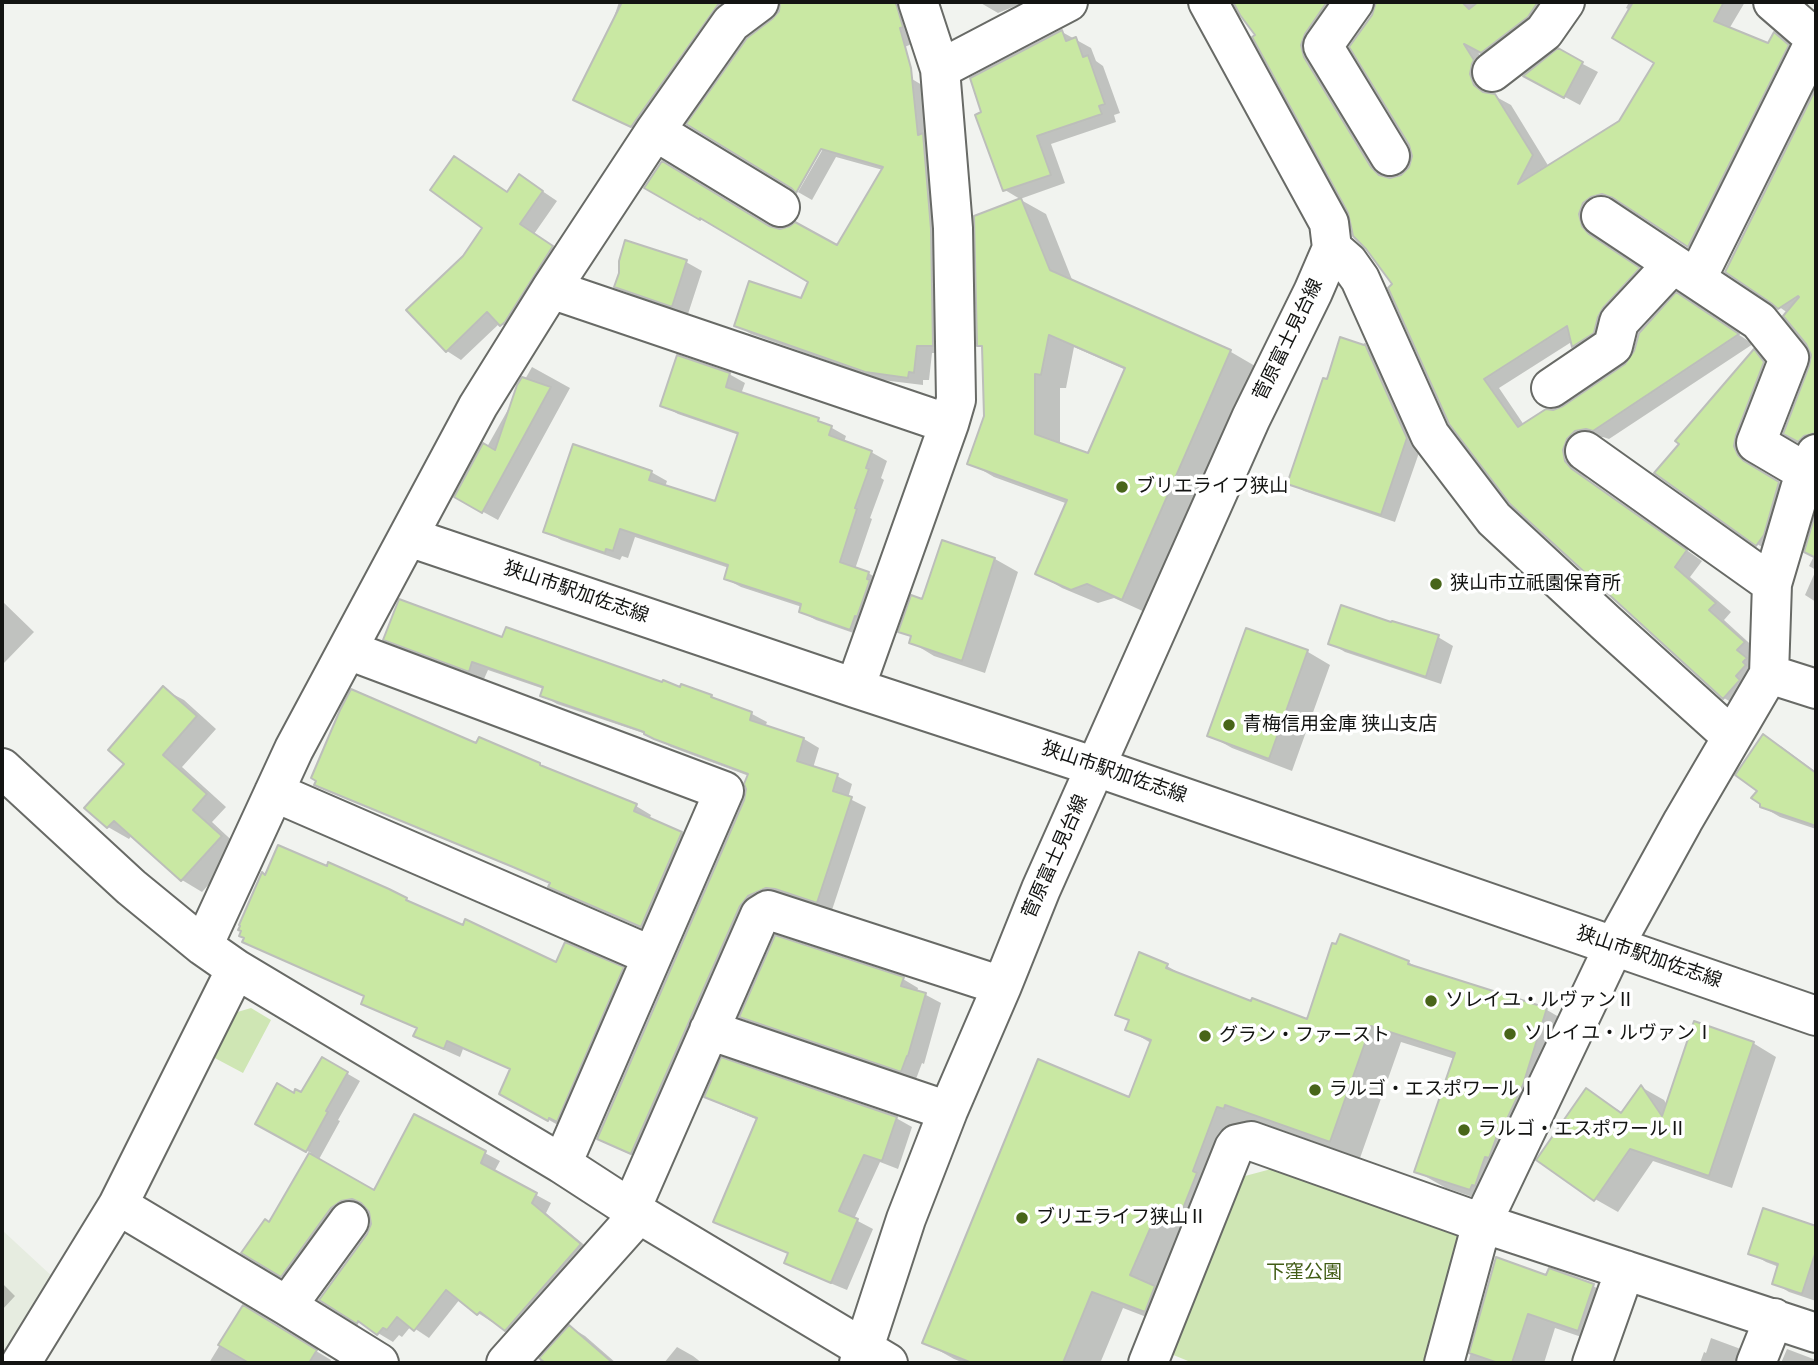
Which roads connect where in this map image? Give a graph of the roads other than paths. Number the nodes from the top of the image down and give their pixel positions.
1 (759, 2) edge
2 (918, 2) edge
3 (1068, 2) edge
4 (1208, 2) edge
5 (1354, 2) edge
6 (1564, 2) edge
7 (1773, 2) edge
8 (1816, 38) edge
9 (940, 69) junction
10 (1492, 72) dead end
11 (656, 131) junction
12 (1390, 156) dead end
13 (780, 207) dead end
14 (1601, 216) dead end
15 (1332, 248) junction
16 (1685, 271) junction
17 (551, 289) junction
18 (1551, 388) dead end
19 (949, 424) junction
20 (1585, 451) dead end
21 (1810, 478) edge
22 (409, 537) junction
23 (1772, 584) junction
24 (348, 650) junction
25 (1769, 674) junction
26 (855, 688) junction
27 (1816, 690) edge
28 (1732, 737) junction
29 (1096, 767) junction
30 (2, 768) edge
31 (274, 792) junction
32 (203, 946) junction
33 (1614, 946) junction
34 (652, 956) junction
35 (236, 969) junction
36 (1002, 986) junction
37 (1816, 1016) edge
38 (709, 1030) junction
39 (948, 1111) junction
40 (562, 1164) junction
41 (118, 1206) junction
42 (635, 1212) junction
43 (349, 1221) dead end
44 (1482, 1223) junction
45 (1625, 1270) junction
46 (287, 1306) junction
47 (1774, 1318) junction
48 (1816, 1333) edge
49 (871, 1359) edge
50 (21, 1363) edge
51 (379, 1363) edge
52 (506, 1363) edge
53 (1148, 1363) edge
54 (1444, 1363) edge
55 (1592, 1363) edge
56 (1756, 1363) edge

1 - 11 street
2 - 9 street
3 - 9 street
4 - 15 street
5 - 12 street
6 - 10 street
7 - 8 street
8 - 16 street
9 - 19 street
11 - 13 street
11 - 17 street
14 - 16 street
15 - 28 street
15 - 29 street, 菅原富士見台線
16 - 18 street
16 - 21 street
17 - 19 street
17 - 22 street
19 - 26 street
20 - 23 street
21 - 23 street
22 - 24 street
22 - 26 street, 狭山市駅加佐志線
23 - 25 street
24 - 31 street
24 - 34 street
25 - 27 street
25 - 28 street
26 - 29 street, 狭山市駅加佐志線
28 - 33 street
29 - 33 street, 狭山市駅加佐志線
29 - 36 street, 菅原富士見台線
30 - 32 street
31 - 32 street
31 - 34 street
32 - 35 street
33 - 37 street, 狭山市駅加佐志線
33 - 44 street
34 - 40 street
35 - 40 street
35 - 41 street
36 - 38 street
36 - 39 street, 菅原富士見台線
38 - 39 street
38 - 42 street
39 - 49 street, 菅原富士見台線
40 - 42 street
41 - 46 street
41 - 50 street
42 - 49 street
42 - 52 street
43 - 46 street
44 - 45 street
44 - 53 street
44 - 54 street
45 - 47 street
45 - 55 street
46 - 51 street
47 - 48 street
47 - 56 street

